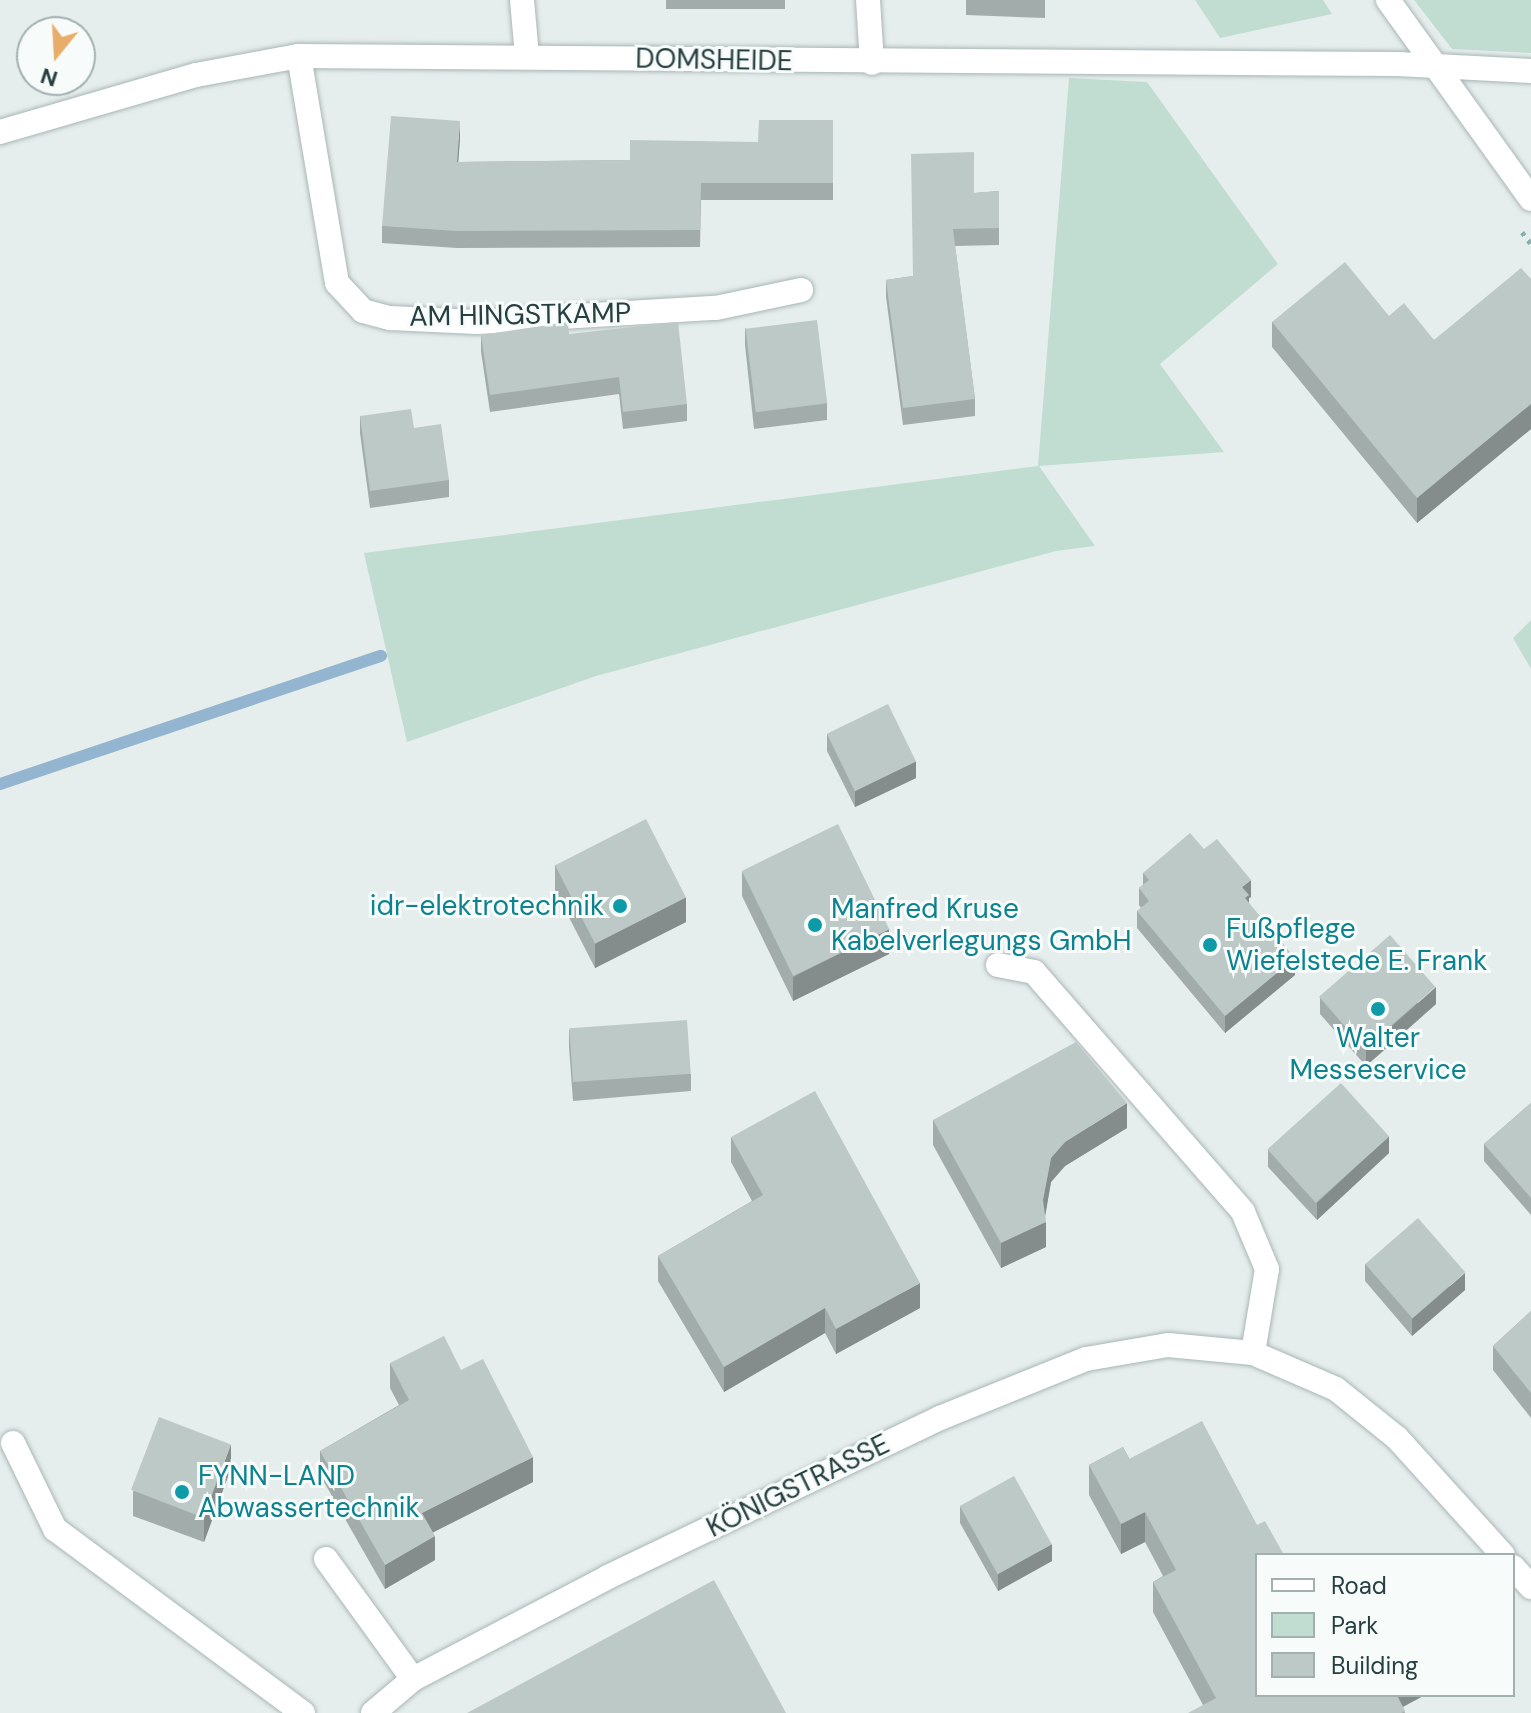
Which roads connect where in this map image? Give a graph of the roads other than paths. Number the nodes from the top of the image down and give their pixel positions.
1 (522, 0) edge
2 (868, 0) edge
3 (1388, 0) edge
4 (299, 56) junction
5 (527, 56) junction
6 (872, 63) junction
7 (1437, 67) junction
8 (1531, 71) edge
9 (0, 132) edge
10 (1531, 199) edge
11 (801, 290) dead end
12 (998, 965) dead end
13 (1253, 1353) junction
14 (13, 1443) dead end
15 (1501, 1553) edge
16 (326, 1559) dead end
17 (1515, 1569) edge
18 (1531, 1587) edge
19 (413, 1679) junction
20 (303, 1713) edge
21 (373, 1713) edge

1 - 5 street
2 - 6 street
3 - 7 street
4 - 5 street, DOMSHEIDE
4 - 9 street, DOMSHEIDE
4 - 11 street, AM HINGSTKAMP
5 - 6 street, DOMSHEIDE
6 - 7 street, DOMSHEIDE
7 - 8 street, DOMSHEIDE
7 - 10 street
12 - 13 street
13 - 15 street, KÖNIGSTRASSE
13 - 19 street, KÖNIGSTRASSE
14 - 20 street
16 - 19 street
17 - 18 street
19 - 21 street, KÖNIGSTRASSE

